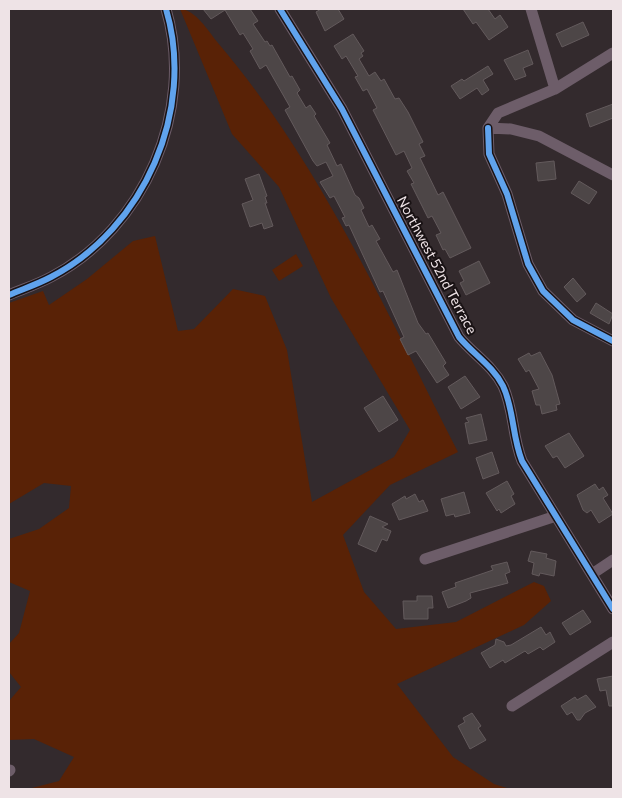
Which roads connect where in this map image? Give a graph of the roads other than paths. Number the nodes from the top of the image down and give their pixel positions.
1 (166, 9) edge
2 (280, 9) edge
3 (531, 9) edge
4 (613, 53) edge
5 (555, 89) junction
6 (488, 128) junction
7 (613, 175) edge
8 (9, 295) edge
9 (613, 341) edge
10 (556, 516) junction
11 (424, 559) dead end
12 (613, 560) edge
13 (592, 574) junction
14 (613, 608) edge
15 (613, 642) edge
16 (512, 706) dead end

1 - 8 street
2 - 10 street, Northwest 52nd Terrace
3 - 5 street
4 - 5 street
5 - 6 street
6 - 7 street
6 - 9 street
10 - 11 street
10 - 13 street, Northwest 52nd Terrace
12 - 13 street
13 - 14 street, Northwest 52nd Terrace
15 - 16 street

